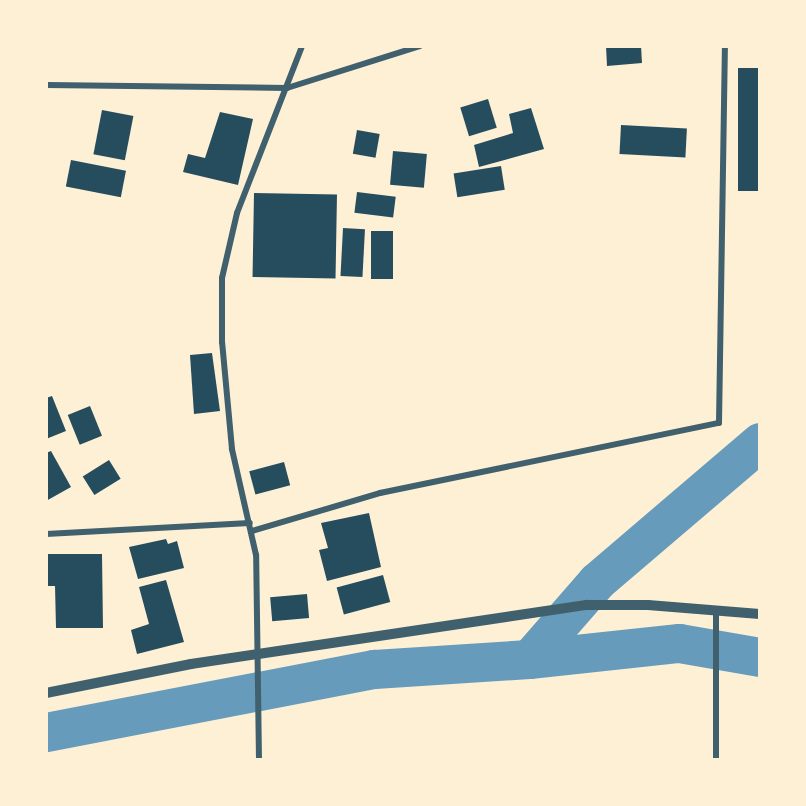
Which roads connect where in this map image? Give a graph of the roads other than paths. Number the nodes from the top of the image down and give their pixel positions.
1 (302, 46) edge
2 (420, 46) edge
3 (725, 46) edge
4 (46, 85) edge
5 (287, 88) junction
6 (250, 524) junction
7 (252, 531) junction
8 (46, 534) edge
9 (716, 609) junction
10 (759, 614) edge
11 (258, 654) junction
12 (46, 693) edge
13 (260, 759) edge
14 (716, 759) edge

1 - 5 street
2 - 5 street
3 - 7 street
4 - 5 street
5 - 6 street
6 - 7 street
6 - 8 street
7 - 11 street
9 - 10 street
9 - 11 street
9 - 14 street
11 - 12 street
11 - 13 street

